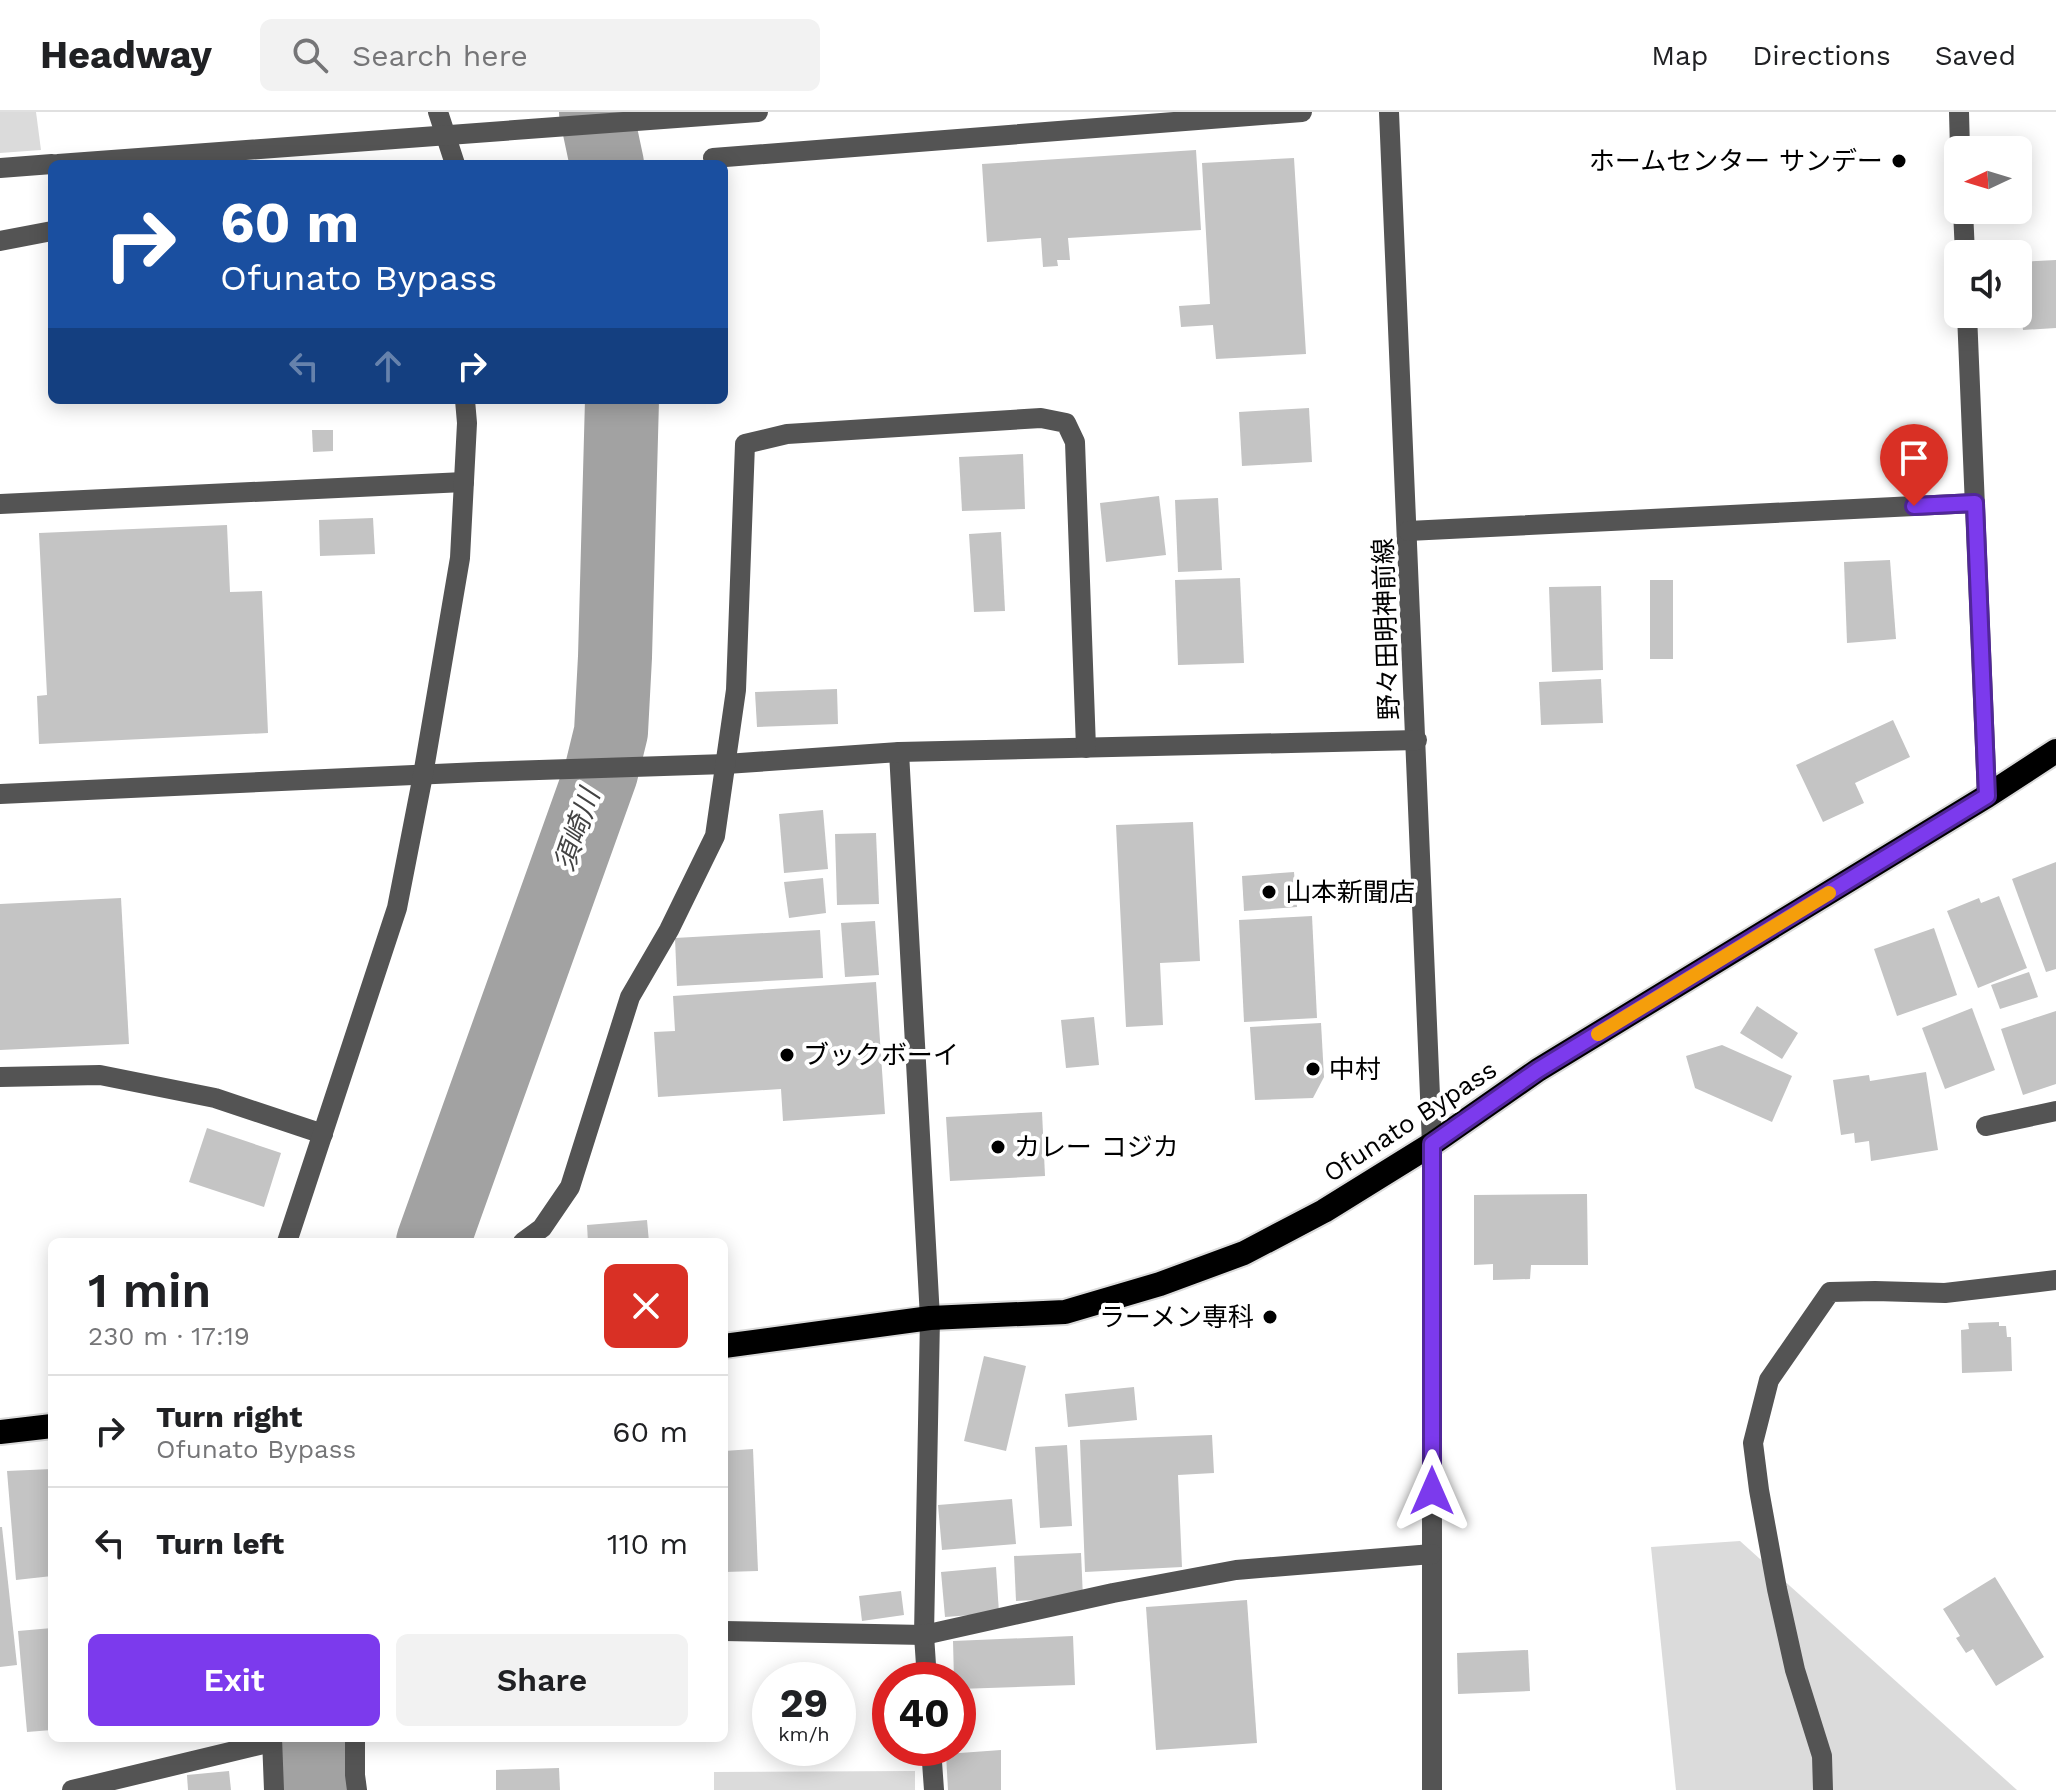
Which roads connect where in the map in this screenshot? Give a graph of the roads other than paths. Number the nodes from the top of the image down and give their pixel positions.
1 (438, 112) edge
2 (758, 112) edge
3 (1302, 112) edge
4 (1389, 112) edge
5 (1959, 112) edge
6 (1960, 136) edge
7 (446, 137) junction
8 (713, 158) dead end
9 (113, 160) edge
10 (454, 160) edge
11 (48, 165) edge
12 (0, 168) edge
13 (48, 232) edge
14 (0, 241) edge
15 (1968, 328) edge
16 (465, 404) edge
17 (464, 482) junction
18 (1975, 503) junction
19 (0, 504) edge
20 (1408, 531) junction
21 (1417, 740) junction
22 (1086, 748) junction
23 (2056, 751) edge
24 (899, 752) junction
25 (726, 764) junction
26 (423, 775) junction
27 (0, 794) edge
28 (1987, 796) junction
29 (0, 1077) edge
30 (2056, 1111) edge
31 (1986, 1126) dead end
32 (323, 1134) junction
33 (1432, 1144) junction
34 (288, 1238) edge
35 (528, 1238) edge
36 (2056, 1280) edge
37 (930, 1318) junction
38 (728, 1345) edge
39 (48, 1426) edge
40 (0, 1432) edge
41 (1432, 1554) junction
42 (728, 1631) edge
43 (924, 1635) junction
44 (926, 1662) edge
45 (264, 1742) edge
46 (272, 1742) edge
47 (355, 1742) edge
48 (932, 1766) edge
49 (72, 1790) edge
50 (274, 1790) edge
51 (357, 1790) edge
52 (934, 1790) edge
53 (1432, 1790) edge
54 (1823, 1790) edge

1 - 7 street
2 - 7 street
3 - 8 street
4 - 20 street, 野々田明神前線
5 - 6 street
7 - 9 street
7 - 10 street
11 - 12 street
13 - 14 street
15 - 18 street
16 - 17 street
17 - 19 street
17 - 26 street
18 - 20 street
18 - 28 street
20 - 21 street, 野々田明神前線
21 - 22 street
21 - 33 street, 野々田明神前線
22 - 24 street
22 - 25 street
23 - 28 highway, Ofunato Bypass
24 - 25 street
24 - 37 street
25 - 26 street
25 - 35 street
26 - 27 street
26 - 32 street
28 - 33 highway, Ofunato Bypass
29 - 32 street
30 - 31 street
32 - 34 street
33 - 37 highway, Ofunato Bypass
33 - 41 street, 野々田明神前線
36 - 54 street
37 - 38 highway, Ofunato Bypass
37 - 43 street
39 - 40 highway
41 - 43 street
41 - 53 street, 野々田明神前線
42 - 43 street
43 - 44 street
45 - 49 street
46 - 50 street
47 - 51 street
48 - 52 street

